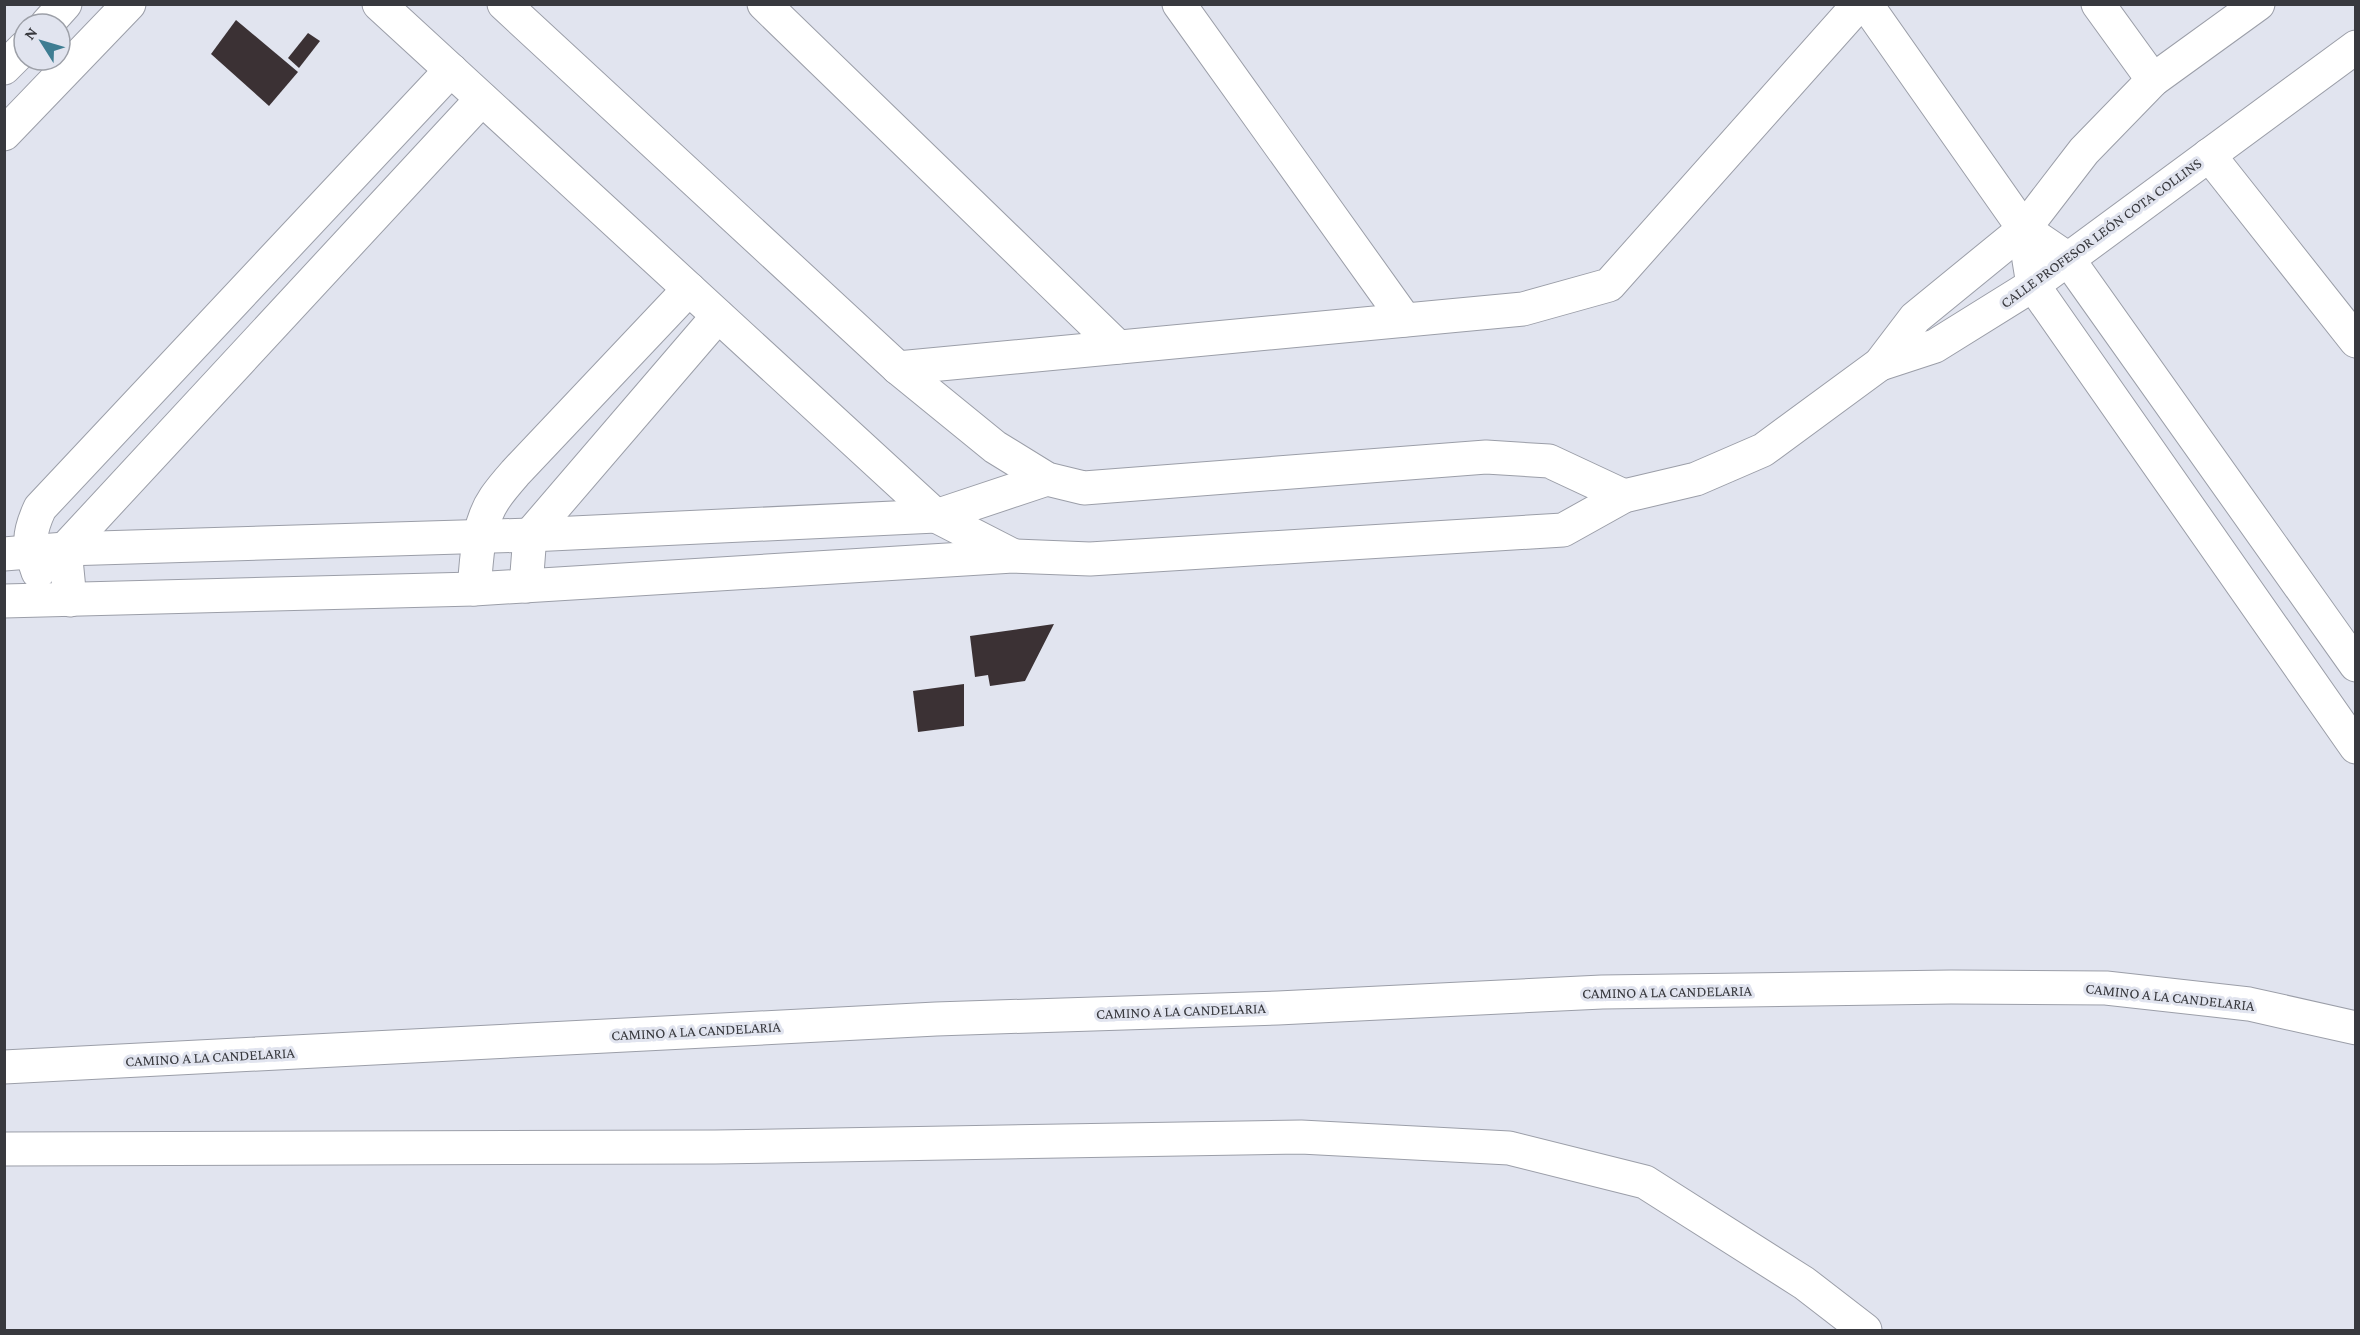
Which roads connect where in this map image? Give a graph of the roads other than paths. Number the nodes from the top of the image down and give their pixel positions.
1 (129, 4) edge
2 (379, 4) edge
3 (504, 4) edge
4 (764, 4) edge
5 (1179, 4) edge
6 (1859, 4) edge
7 (1866, 4) edge
8 (2098, 4) edge
9 (2258, 4) edge
10 (2355, 47) edge
11 (451, 70) junction
12 (2153, 80) junction
13 (482, 99) junction
14 (4, 134) edge
15 (2209, 155) junction
16 (2024, 229) junction
17 (2068, 259) junction
18 (2033, 285) junction
19 (689, 289) junction
20 (718, 316) junction
21 (1405, 320) junction
22 (2355, 341) edge
23 (1118, 347) junction
24 (1880, 364) junction
25 (898, 368) junction
26 (1047, 479) junction
27 (1624, 496) junction
28 (936, 516) junction
29 (480, 535) junction
30 (530, 535) junction
31 (65, 549) junction
32 (18, 554) edge
33 (1012, 556) junction
34 (526, 586) junction
35 (474, 589) junction
36 (59, 599) junction
37 (4, 601) edge
38 (2355, 665) edge
39 (2355, 747) edge
40 (2355, 1028) edge
41 (4, 1067) edge
42 (4, 1149) edge
43 (1865, 1330) edge

1 - 14 street
2 - 11 street
3 - 25 street
4 - 23 street
5 - 21 street
6 - 21 street
7 - 16 street
8 - 12 street
9 - 12 street
10 - 15 street, CALLE PROFESOR LEÓN COTA COLLINS
11 - 13 street
11 - 32 street
12 - 16 street
13 - 19 street
13 - 31 street
15 - 17 street, CALLE PROFESOR LEÓN COTA COLLINS
15 - 22 street
16 - 17 street
16 - 18 street
16 - 24 street
17 - 18 street, CALLE PROFESOR LEÓN COTA COLLINS
17 - 38 street
18 - 24 street, CALLE PROFESOR LEÓN COTA COLLINS
18 - 39 street
19 - 20 street
19 - 29 street
20 - 28 street
20 - 30 street
21 - 23 street
23 - 25 street
24 - 27 street
25 - 26 street
26 - 27 street
26 - 28 street
27 - 33 street
28 - 30 street
28 - 33 street
29 - 30 street
29 - 31 street
29 - 35 street
30 - 34 street
31 - 32 street
31 - 36 street
32 - 36 street
33 - 34 street
34 - 35 street
35 - 36 street
36 - 37 street
40 - 41 street, CAMINO A LA CANDELARIA
42 - 43 street

